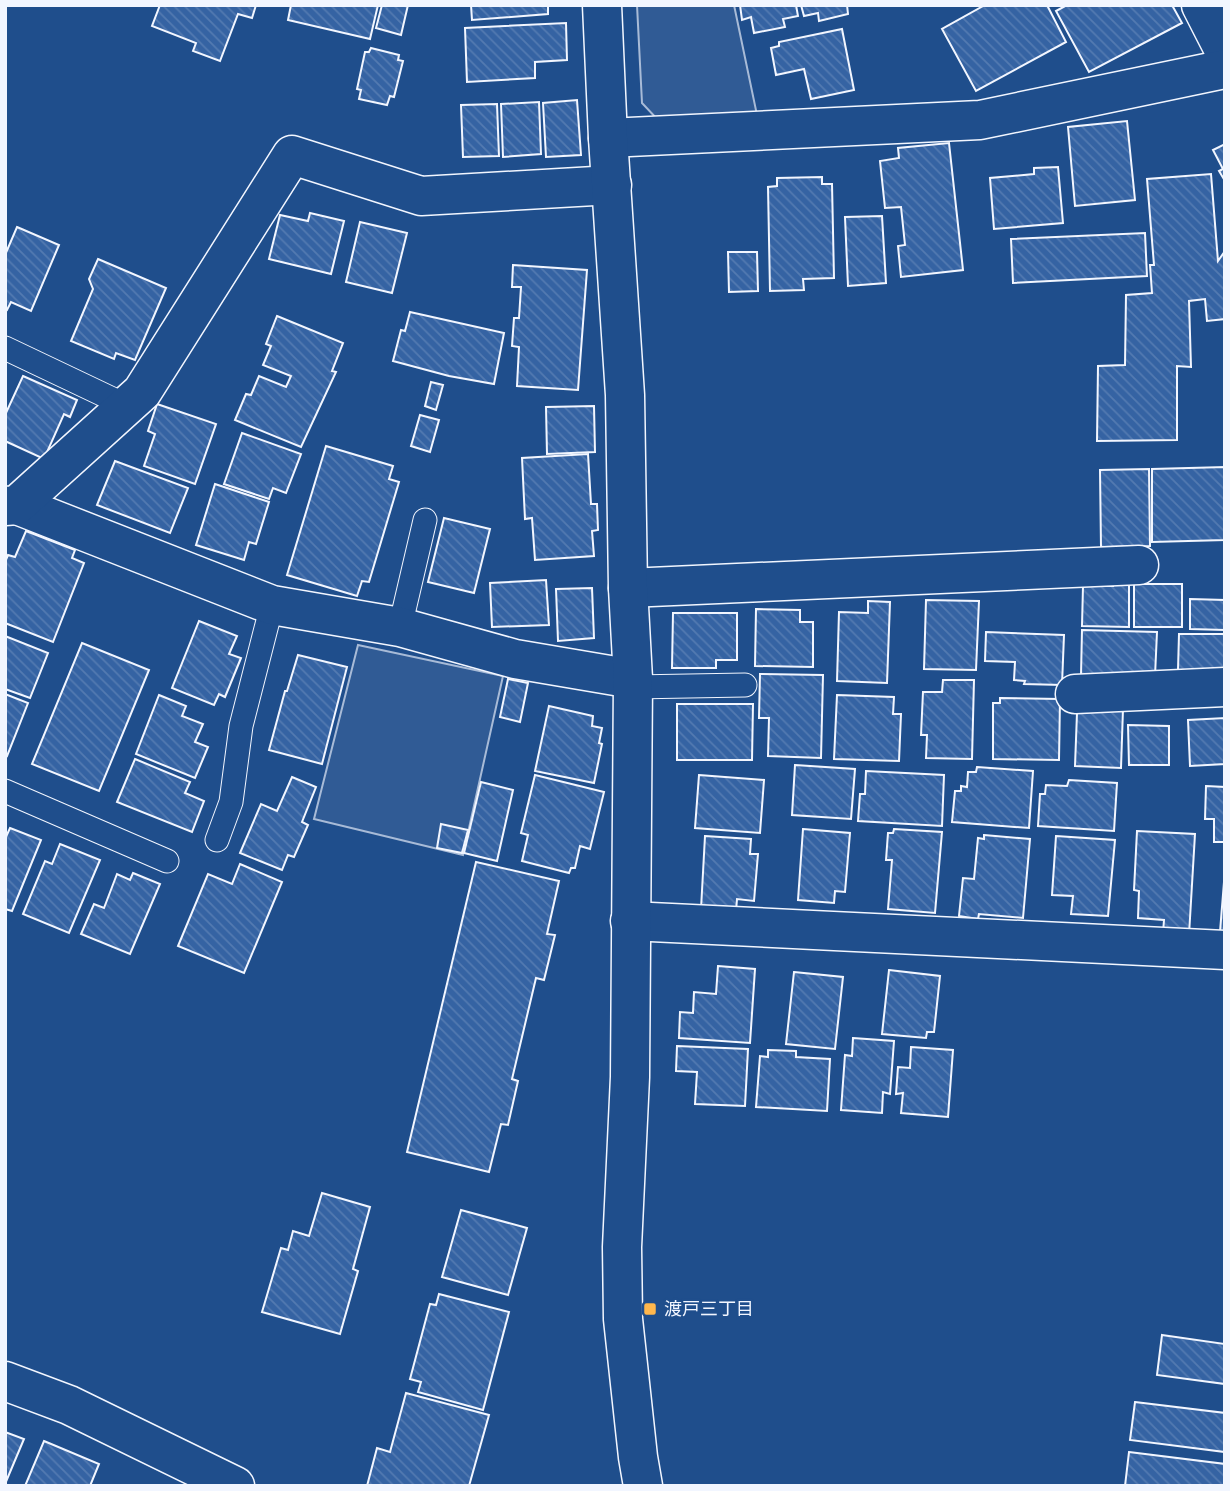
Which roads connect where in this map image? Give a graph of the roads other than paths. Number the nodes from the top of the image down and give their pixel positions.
1 (603, 5) edge
2 (1201, 5) edge
3 (1225, 52) edge
4 (1225, 69) edge
5 (608, 138) junction
6 (612, 185) junction
7 (5, 348) edge
8 (127, 406) junction
9 (11, 505) edge
10 (425, 520) dead end
11 (1139, 565) dead end
12 (628, 588) junction
13 (272, 605) junction
14 (400, 627) junction
15 (633, 683) junction
16 (745, 685) dead end
17 (1225, 687) edge
18 (1075, 694) dead end
19 (5, 791) edge
20 (217, 840) dead end
21 (167, 861) dead end
22 (631, 920) junction
23 (1225, 950) edge
24 (5, 1381) edge
25 (235, 1486) edge
26 (643, 1486) edge

1 - 5 street
2 - 3 street
4 - 5 street
5 - 6 street
6 - 8 street
6 - 12 street
7 - 8 lane
8 - 9 street
9 - 13 street
10 - 14 lane
11 - 12 street
12 - 15 street
13 - 14 street
13 - 20 lane
14 - 15 street
15 - 16 lane
15 - 22 street
17 - 18 street
19 - 21 lane
22 - 23 street
22 - 26 street
24 - 25 street

